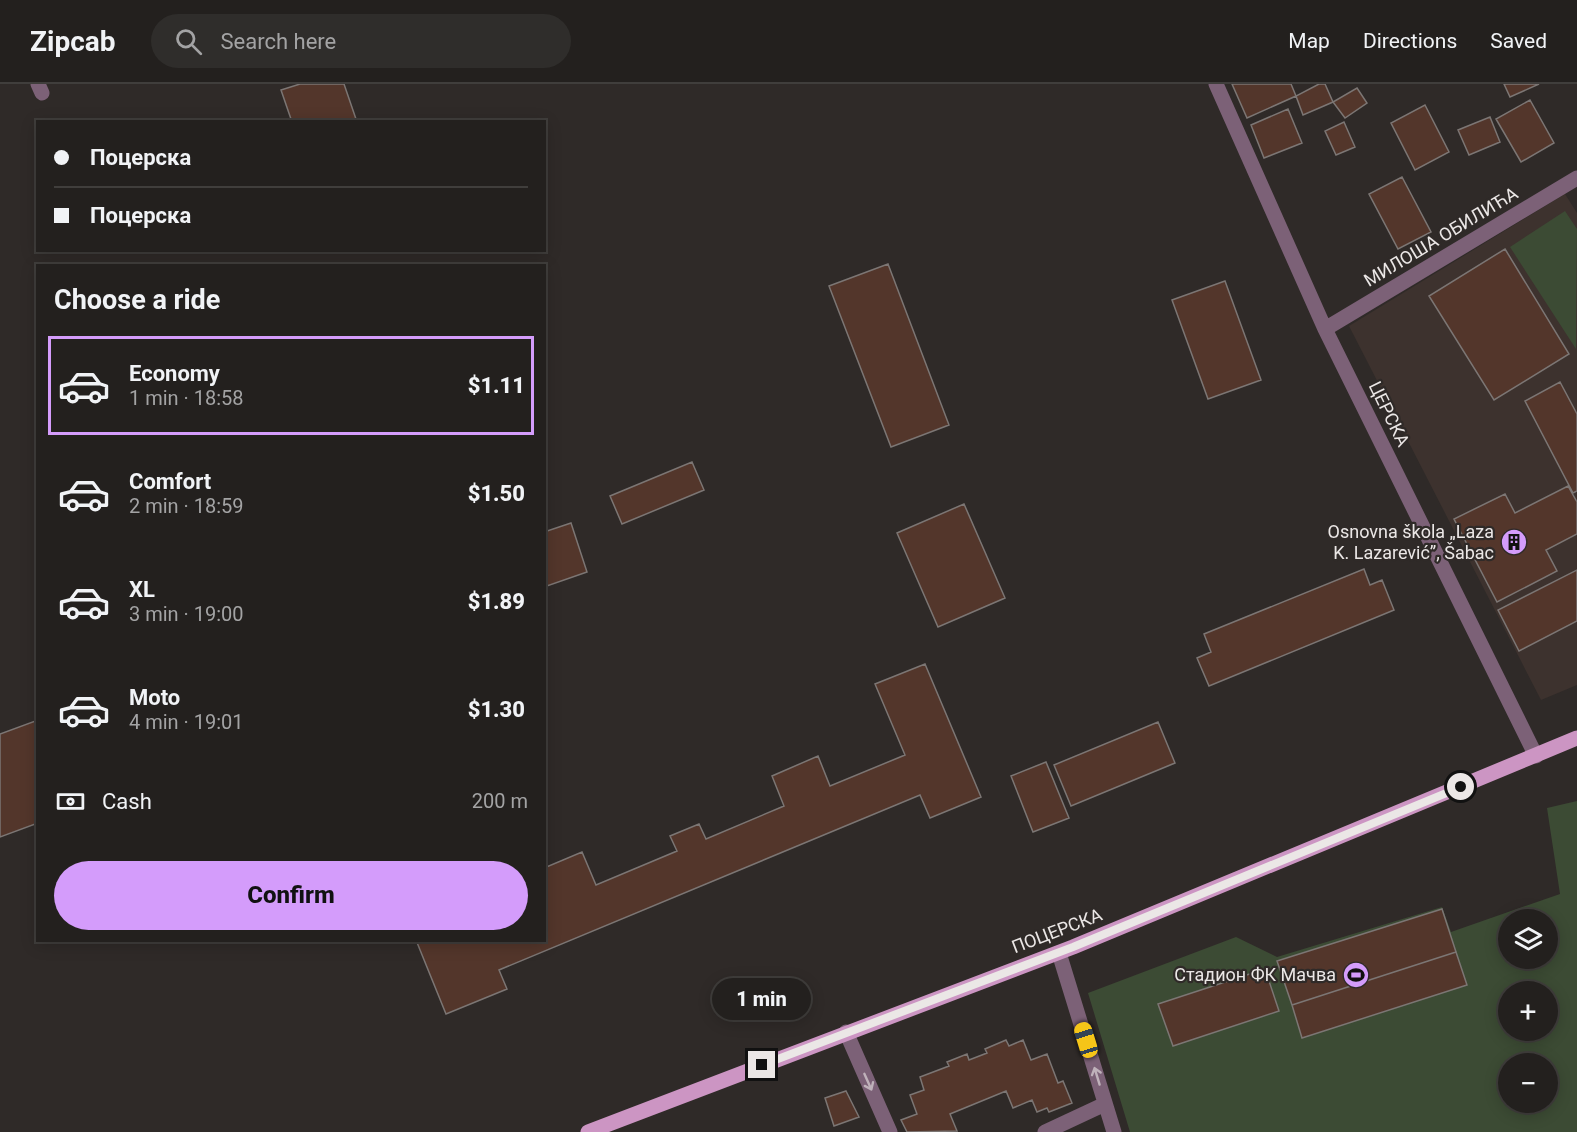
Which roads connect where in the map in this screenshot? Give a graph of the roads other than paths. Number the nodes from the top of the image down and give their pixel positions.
1 (1216, 84) edge
2 (1577, 178) edge
3 (1325, 329) junction
4 (1577, 738) edge
5 (1536, 756) junction
6 (1059, 953) junction
7 (846, 1032) junction
8 (1105, 1104) junction
9 (588, 1132) edge
10 (890, 1132) edge
11 (1045, 1132) edge
12 (1114, 1132) edge

1 - 3 street, ЦЕРСКА
2 - 3 street, МИЛОША ОБИЛИЋА
3 - 5 street, ЦЕРСКА
4 - 5 main road, ПОЦЕРСКА
5 - 6 main road, ПОЦЕРСКА
6 - 7 main road, ПОЦЕРСКА
8 -> 6 street
7 - 9 main road, ПОЦЕРСКА
7 -> 10 street
8 - 11 street
8 - 12 street

